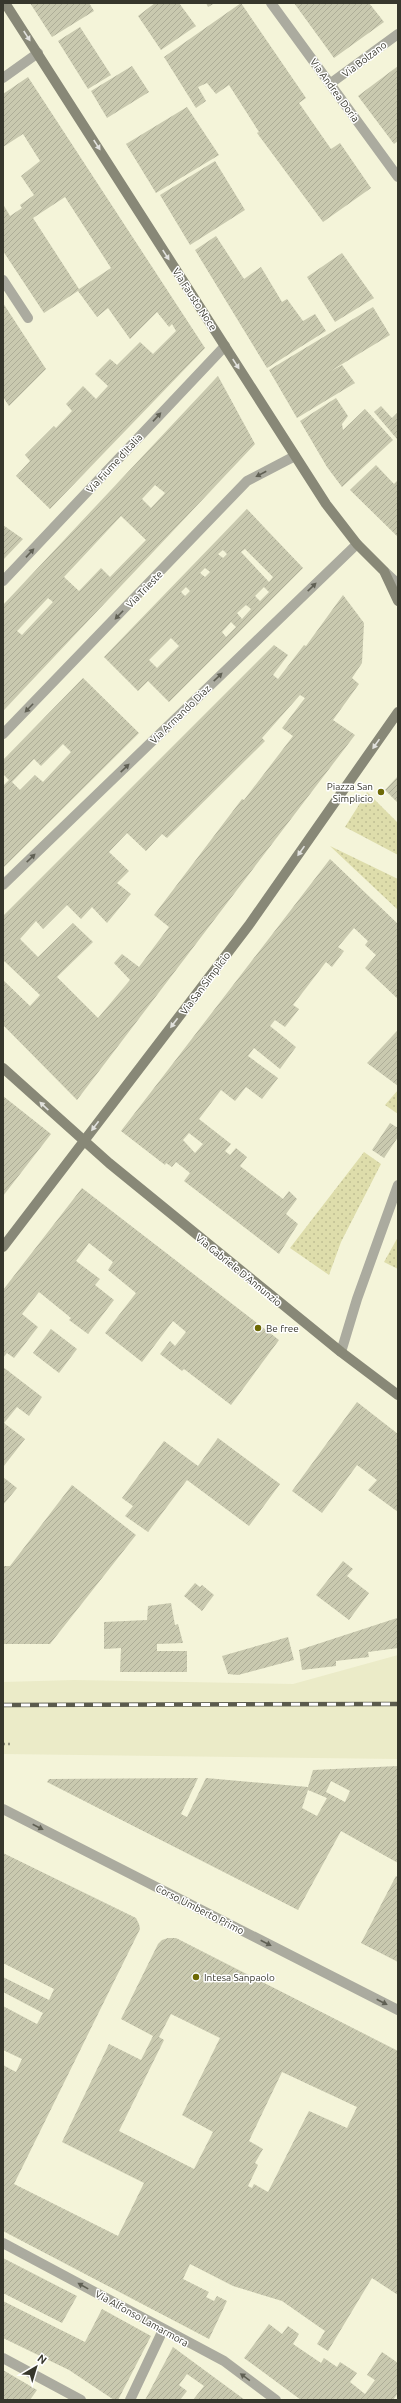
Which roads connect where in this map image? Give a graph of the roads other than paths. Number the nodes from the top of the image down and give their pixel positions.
1 (5, 3) edge
2 (271, 3) edge
3 (398, 34) edge
4 (38, 53) junction
5 (3, 78) edge
6 (330, 83) junction
7 (398, 177) edge
8 (3, 280) edge
9 (28, 318) dead end
10 (225, 346) junction
11 (295, 456) junction
12 (357, 544) junction
13 (384, 571) junction
14 (3, 581) edge
15 (398, 584) edge
16 (398, 601) edge
17 (398, 712) edge
18 (3, 734) edge
19 (3, 885) edge
20 (3, 1068) edge
21 (83, 1142) junction
22 (398, 1185) edge
23 (3, 1247) edge
24 (341, 1352) junction
25 (398, 1395) edge
26 (3, 1809) edge
27 (398, 2010) edge
28 (3, 2243) edge
29 (163, 2330) junction
30 (3, 2358) edge
31 (79, 2400) edge
32 (130, 2400) edge
33 (276, 2400) edge

1 -> 4 street, Via Fausto Noce
2 - 6 street, Via Andrea Doria
3 - 6 street, Via Bolzano
4 - 5 street
4 -> 10 street, Via Fausto Noce
6 - 7 street, Via Andrea Doria
8 - 9 street
10 -> 11 street, Via Fausto Noce
14 -> 10 street, Via Fiume d'Italia
11 - 12 street, Via Fausto Noce
11 -> 18 street, Via Trieste
12 - 13 street, Via Fausto Noce
19 -> 12 street, Via Armando Diaz
13 - 15 street, Via Fausto Noce
13 - 16 street
17 -> 21 street, Via San Simplicio
21 -> 20 street, Via Gabriele D'Annunzio
21 - 23 street, Via San Simplicio
21 - 24 street, Via Gabriele D'Annunzio
22 - 24 street
24 - 25 street, Via Gabriele D'Annunzio
26 -> 27 street, Corso Umberto Primo
29 -> 28 street, Via Alfonso Lamarmora
29 - 32 street
33 -> 29 street, Via Alfonso Lamarmora
30 - 31 street

